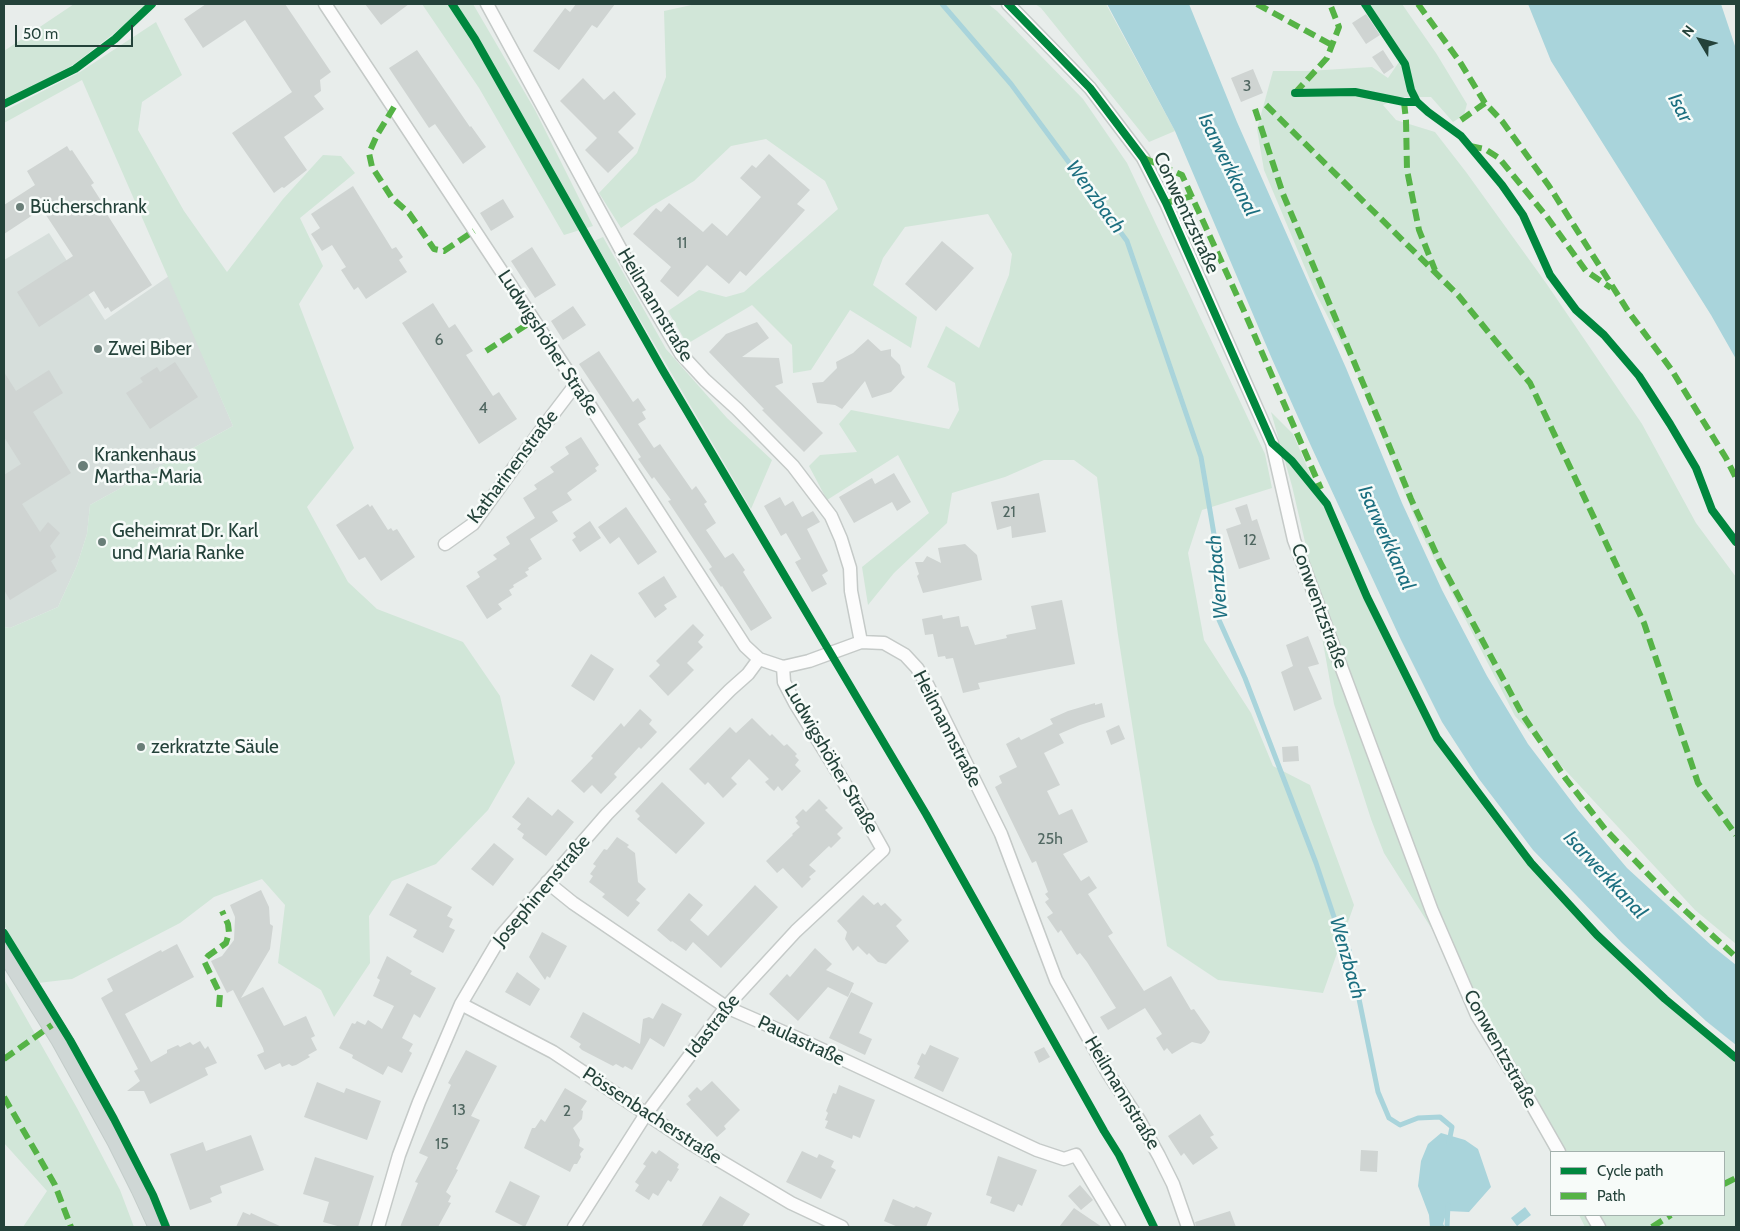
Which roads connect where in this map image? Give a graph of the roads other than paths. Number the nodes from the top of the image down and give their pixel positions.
1 (324, 4) edge
2 (487, 4) edge
3 (1008, 4) edge
4 (576, 384) junction
5 (445, 544) dead end
6 (861, 642) junction
7 (759, 659) junction
8 (783, 667) junction
9 (883, 850) joint
10 (547, 882) junction
11 (4, 948) edge
12 (461, 1004) junction
13 (726, 1007) junction
14 (646, 1114) junction
15 (1557, 1151) edge
16 (159, 1227) edge
17 (378, 1227) edge
18 (574, 1227) edge
19 (842, 1227) edge
20 (1120, 1227) edge
21 (1188, 1227) edge

1 - 4 street, Ludwigshöher Straße
2 - 6 street, Heilmannstraße
3 - 15 street, Conwentzstraße
4 - 5 street, Katharinenstraße
4 - 7 street, Ludwigshöher Straße
6 - 8 street, Ludwigshöher Straße
6 - 21 street, Heilmannstraße
7 - 8 street, Ludwigshöher Straße
7 - 10 street, Josephinenstraße
8 - 9 street, Ludwigshöher Straße
9 - 13 street, Idastraße
10 - 12 street, Josephinenstraße
10 - 13 street, Paulastraße
11 - 16 main road
12 - 14 street, Pössenbacherstraße
12 - 17 street, Josephinenstraße
13 - 14 street, Idastraße
13 - 20 street, Paulastraße
14 - 18 street, Idastraße
14 - 19 street, Pössenbacherstraße

